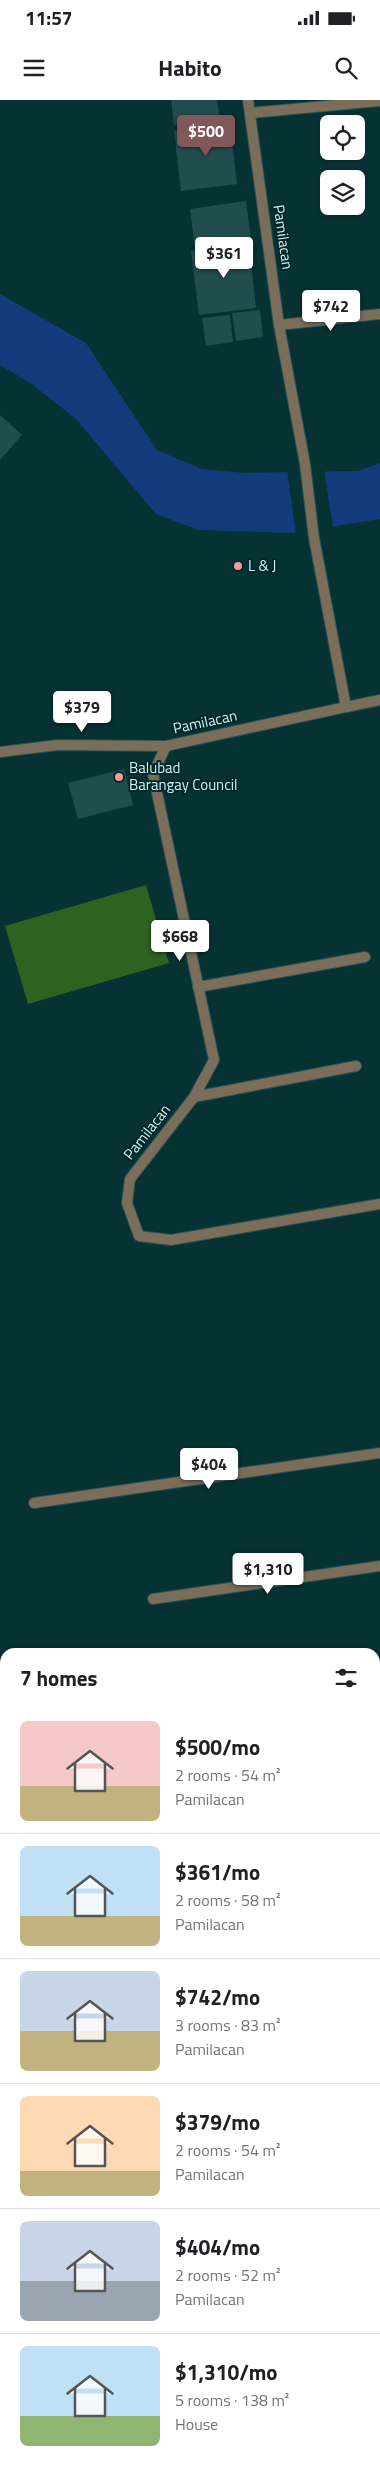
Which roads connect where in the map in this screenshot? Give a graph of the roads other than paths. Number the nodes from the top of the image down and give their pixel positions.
1 (248, 100) edge
2 (380, 101) edge
3 (250, 113) junction
4 (380, 314) edge
5 (279, 325) junction
6 (380, 700) edge
7 (346, 707) junction
8 (166, 746) junction
9 (0, 752) edge
10 (365, 958) dead end
11 (198, 987) junction
12 (356, 1066) dead end
13 (194, 1097) junction
14 (380, 1204) edge
15 (380, 1453) edge
16 (34, 1503) dead end
17 (380, 1566) edge
18 (153, 1599) dead end

1 - 3 street, Pamilacan
2 - 3 street
3 - 5 street, Pamilacan
4 - 5 street
5 - 7 street, Pamilacan
6 - 7 street
7 - 8 street, Pamilacan
8 - 9 street
8 - 11 street, Pamilacan
10 - 11 street
11 - 13 street, Pamilacan
12 - 13 street
13 - 14 street, Pamilacan
15 - 16 street
17 - 18 street

